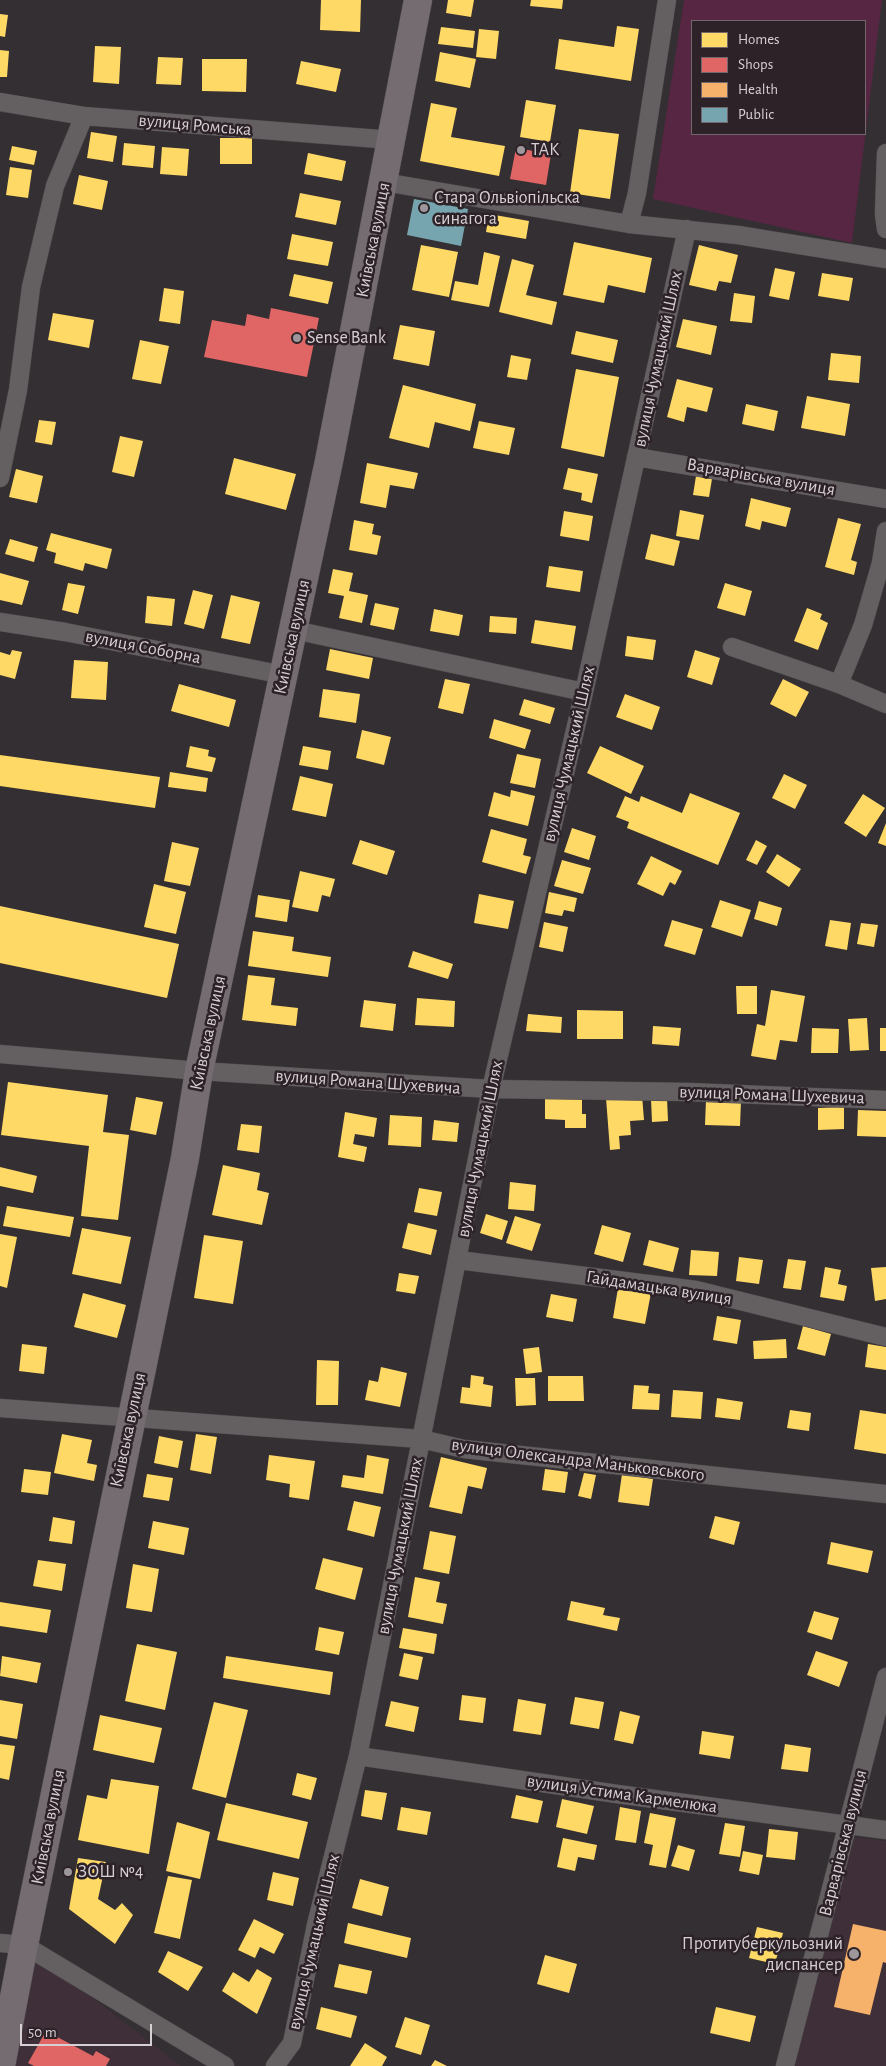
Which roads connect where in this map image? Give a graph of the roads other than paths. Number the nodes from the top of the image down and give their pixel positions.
1 (418, 0) edge
2 (667, 0) edge
3 (0, 102) edge
4 (84, 116) junction
5 (392, 140) junction
6 (886, 153) edge
7 (384, 182) junction
8 (629, 224) junction
9 (686, 229) junction
10 (886, 229) edge
11 (886, 259) edge
12 (636, 457) junction
13 (0, 478) edge
14 (886, 499) edge
15 (886, 532) edge
16 (0, 622) edge
17 (294, 630) junction
18 (732, 646) dead end
19 (284, 675) junction
20 (838, 684) junction
21 (584, 692) junction
22 (886, 704) edge
23 (0, 1054) edge
24 (199, 1071) junction
25 (491, 1090) junction
26 (886, 1100) edge
27 (458, 1260) junction
28 (886, 1337) edge
29 (0, 1408) edge
30 (131, 1416) junction
31 (421, 1439) junction
32 (886, 1494) edge
33 (886, 1677) edge
34 (358, 1756) junction
35 (848, 1826) junction
36 (886, 1830) edge
37 (12, 1944) edge
38 (1, 2066) edge
39 (226, 2066) edge
40 (275, 2066) edge
41 (785, 2066) edge

1 - 5 main road, Київська вулиця
2 - 8 street
3 - 4 street, вулиця Ромська
4 - 5 street, вулиця Ромська
4 - 13 street
5 - 7 main road, Київська вулиця
6 - 10 street
7 - 8 street
7 - 17 main road, Київська вулиця
8 - 9 street
9 - 11 street
9 - 12 street, вулиця Чумацький Шлях
12 - 14 street, Варварівська вулиця
12 - 21 street, вулиця Чумацький Шлях
15 - 20 street
16 - 19 street, вулиця Соборна
17 - 19 main road, Київська вулиця
17 - 21 street
18 - 20 street
19 - 24 main road, Київська вулиця
20 - 22 street
21 - 25 street, вулиця Чумацький Шлях
23 - 24 street, вулиця Романа Шухевича
24 - 25 street, вулиця Романа Шухевича
24 - 30 main road, Київська вулиця
25 - 26 street, вулиця Романа Шухевича
25 - 27 street, вулиця Чумацький Шлях
27 - 28 street, Гайдамацька вулиця
27 - 31 street, вулиця Чумацький Шлях
29 - 30 street, вулиця Олександра Маньковського
30 - 31 street, вулиця Олександра Маньковського
30 - 37 main road, Київська вулиця
31 - 32 street, вулиця Олександра Маньковського
31 - 34 street, вулиця Чумацький Шлях
33 - 35 street, Варварівська вулиця
34 - 35 street, вулиця Устима Кармелюка
34 - 40 street, вулиця Чумацький Шлях
35 - 36 street, вулиця Устима Кармелюка
35 - 41 street, Варварівська вулиця
37 - 38 main road, Київська вулиця
37 - 39 street

